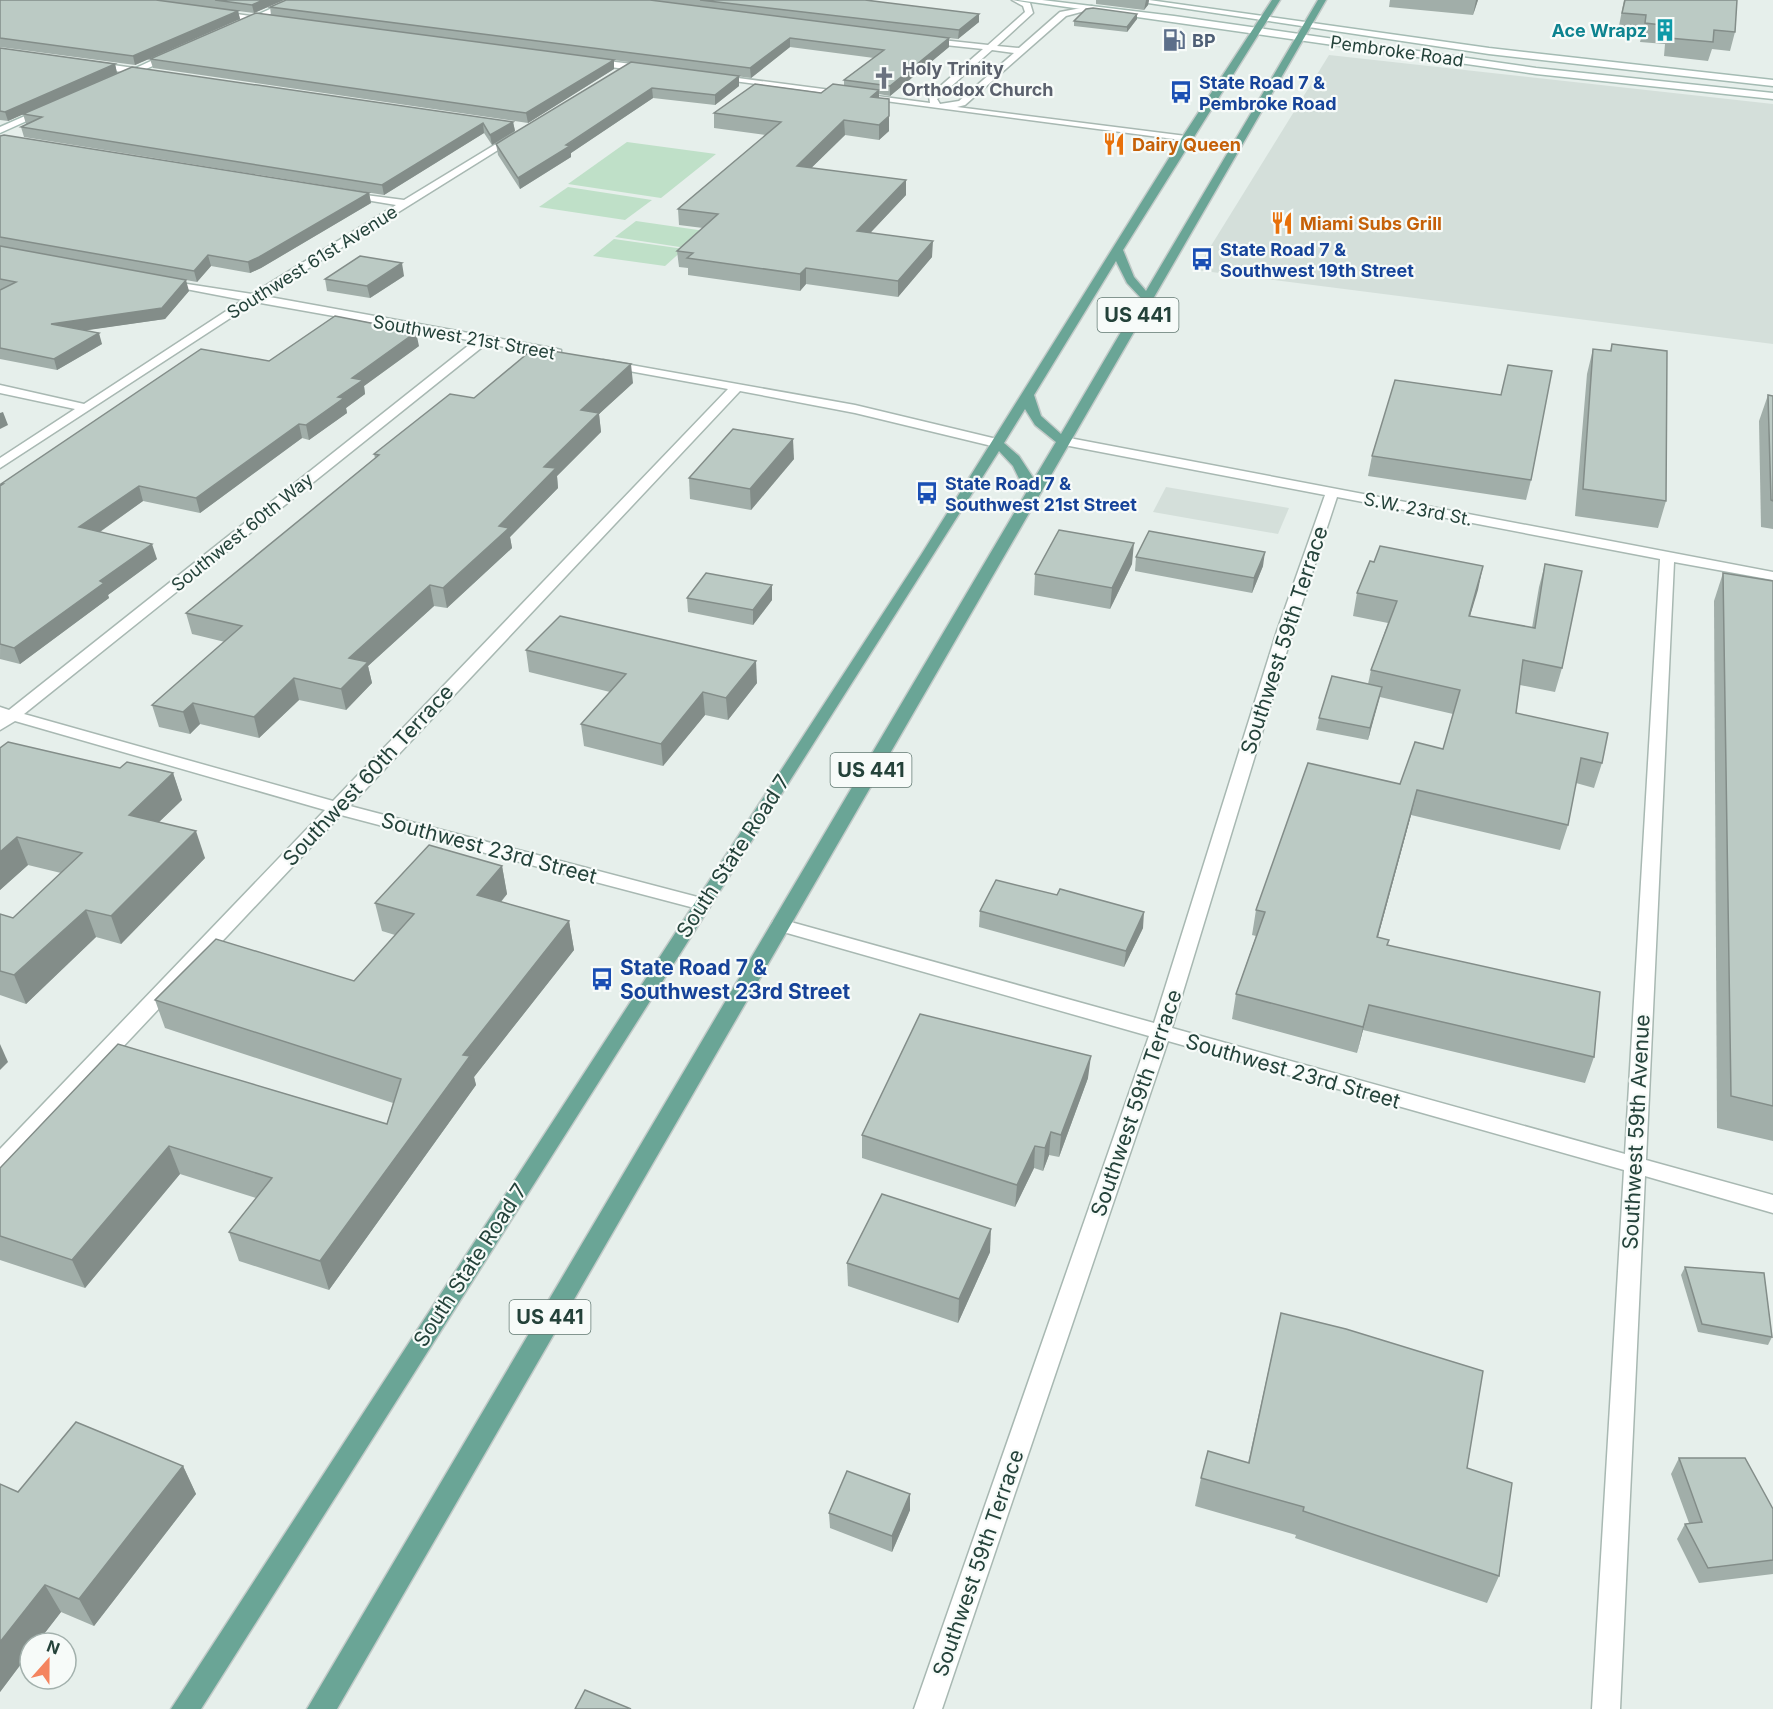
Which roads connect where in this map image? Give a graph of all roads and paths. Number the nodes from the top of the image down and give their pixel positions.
1 (297, 0) edge
2 (1016, 0) edge
3 (1022, 0) edge
4 (1132, 0) edge
5 (1276, 0) edge
6 (1322, 0) edge
7 (1092, 8) junction
8 (208, 12) edge
9 (254, 18) junction
10 (1265, 18) junction
11 (277, 21) edge
12 (1308, 24) junction
13 (232, 28) edge
14 (1258, 30) junction
15 (1299, 36) junction
16 (919, 39) edge
17 (189, 47) edge
18 (990, 48) junction
19 (1020, 51) junction
20 (582, 61) edge
21 (78, 63) edge
22 (628, 67) junction
23 (134, 71) junction
24 (662, 71) edge
25 (158, 74) edge
26 (708, 77) edge
27 (609, 79) edge
28 (114, 80) edge
29 (1773, 83) edge
30 (1773, 96) edge
31 (52, 107) edge
32 (937, 107) junction
33 (524, 127) edge
34 (0, 130) edge
35 (0, 138) edge
36 (1186, 139) junction
37 (12, 140) edge
38 (337, 192) edge
39 (407, 204) junction
40 (1117, 250) junction
41 (149, 279) edge
42 (1148, 298) junction
43 (252, 299) junction
44 (483, 340) junction
45 (569, 356) edge
46 (599, 361) edge
47 (737, 387) junction
48 (0, 389) edge
49 (1027, 394) junction
50 (86, 408) junction
51 (1064, 441) junction
52 (996, 443) junction
53 (0, 464) edge
54 (1033, 493) junction
55 (1332, 493) junction
56 (1668, 556) junction
57 (1773, 576) edge
58 (4, 717) edge
59 (337, 808) junction
60 (702, 904) junction
61 (780, 925) junction
62 (1160, 1034) junction
63 (0, 1163) edge
64 (1634, 1167) junction
65 (1773, 1204) edge
66 (185, 1709) edge
67 (321, 1709) edge
68 (928, 1709) edge
69 (1606, 1709) edge

1 - 9 street
2 - 18 street
3 - 7 street, Pembroke Road
4 - 10 street, Pembroke Road
5 - 10 main road, South State Road 7 / US 441
6 - 12 main road, US 441
7 - 14 street, Pembroke Road
7 - 19 street
8 - 9 street
9 - 11 street
9 - 13 street
10 - 12 street, Pembroke Road
10 - 14 main road, South State Road 7 / US 441
12 - 15 main road, US 441
12 - 29 street, Pembroke Road
14 - 15 street, Pembroke Road
14 - 36 main road, South State Road 7 / US 441
15 - 30 street, Pembroke Road
15 - 42 main road, US 441
16 - 18 street
17 - 23 street
18 - 19 street
18 - 32 street
19 - 32 street
20 - 22 street
21 - 23 street
22 - 24 street
22 - 27 street
23 - 25 street
23 - 28 street
26 - 32 street
31 - 34 street
32 - 36 street
33 - 39 street, Southwest 61st Avenue
35 - 37 street
36 - 40 main road, South State Road 7 / US 441
38 - 39 street
39 - 43 street, Southwest 61st Avenue
40 - 42 main road
40 - 49 main road, South State Road 7 / US 441
41 - 43 street, Southwest 21st Street
42 - 51 main road, US 441
43 - 44 street, Southwest 21st Street
43 - 50 street, Southwest 61st Avenue
44 - 45 street, Southwest 21st Street
44 - 58 street, Southwest 60th Way
46 - 47 street
47 - 52 street
47 - 59 street, Southwest 60th Terrace
48 - 50 street
49 - 51 main road
49 - 52 main road, South State Road 7 / US 441
50 - 53 street, Southwest 61st Avenue
51 - 54 main road, US 441
51 - 55 street, S.W. 23rd St.
52 - 54 main road
52 - 60 main road, South State Road 7 / US 441
54 - 61 main road, US 441
55 - 56 street, S.W. 23rd St.
55 - 62 street, Southwest 59th Terrace
56 - 57 street, S.W. 23rd St.
56 - 64 street, Southwest 59th Avenue
58 - 59 street, Southwest 23rd Street
59 - 60 street, Southwest 23rd Street
59 - 63 street, Southwest 60th Terrace
60 - 66 main road, South State Road 7 / US 441
61 - 62 street, Southwest 23rd Street
61 - 67 main road, US 441
62 - 64 street, Southwest 23rd Street
62 - 68 street, Southwest 59th Terrace
64 - 65 street, Southwest 23rd Street
64 - 69 street, Southwest 59th Avenue

